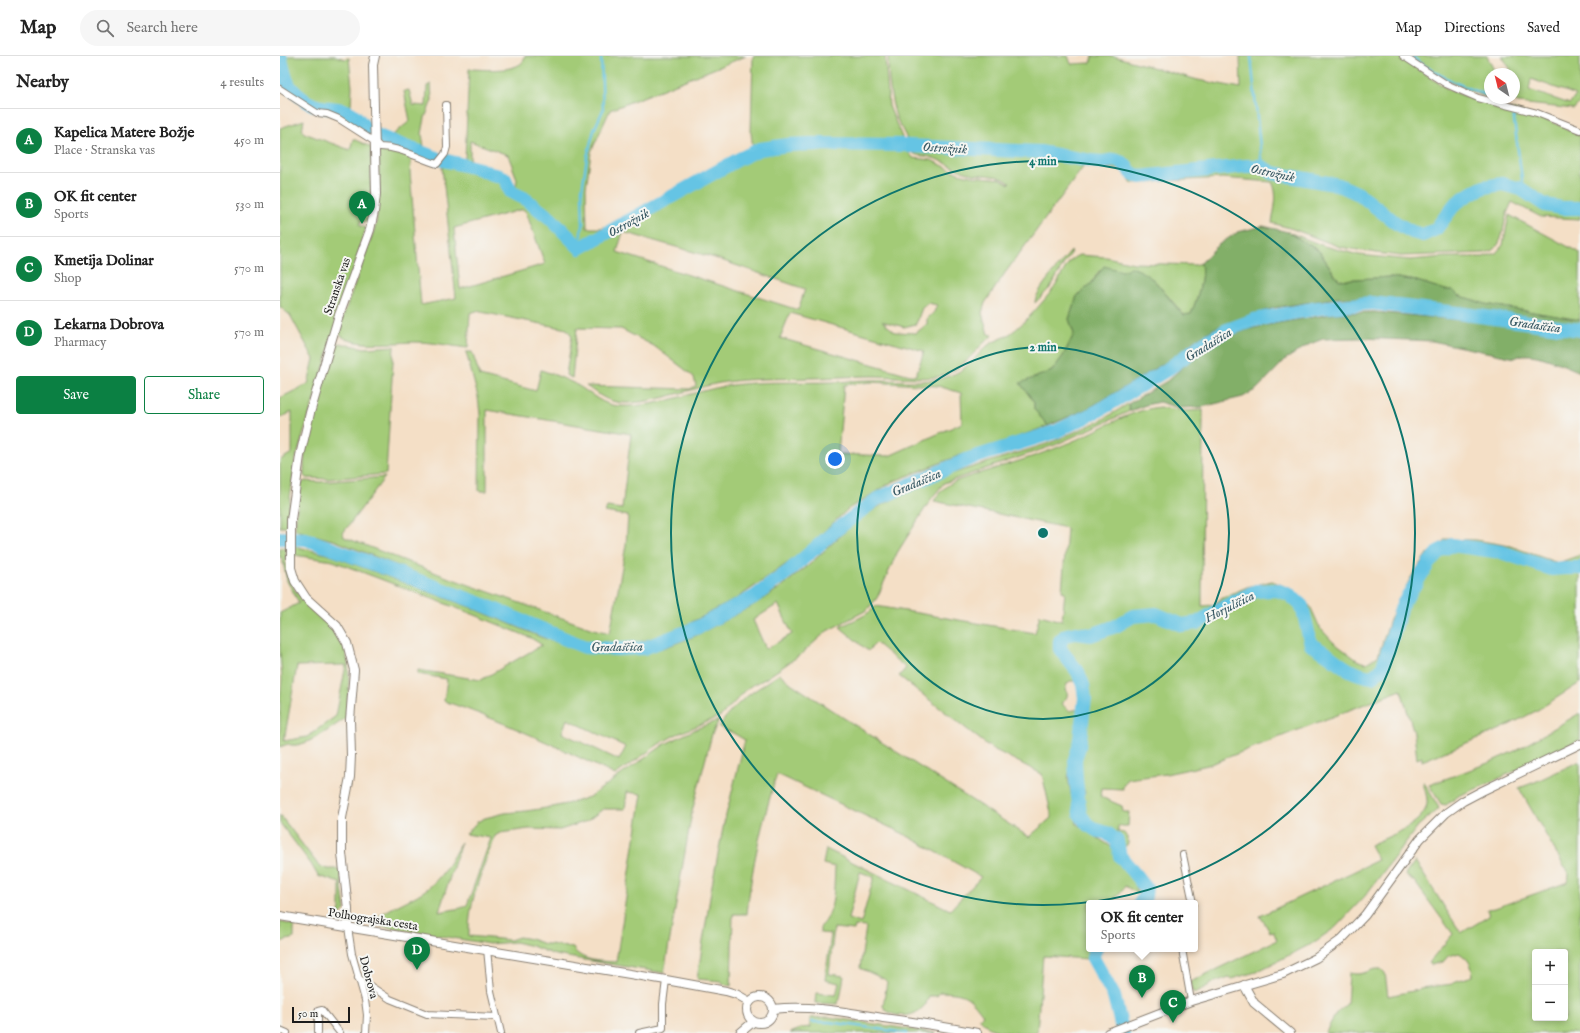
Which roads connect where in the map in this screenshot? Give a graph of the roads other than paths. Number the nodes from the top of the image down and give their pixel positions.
1 (375, 56) edge
2 (1404, 56) edge
3 (280, 89) edge
4 (446, 105) dead end
5 (1580, 130) edge
6 (375, 137) junction
7 (1580, 744) edge
8 (1183, 855) dead end
9 (1193, 900) edge
10 (280, 916) edge
11 (348, 927) junction
12 (487, 950) junction
13 (1183, 952) edge
14 (358, 978) junction
15 (666, 980) junction
16 (1244, 985) junction
17 (1191, 1001) junction
18 (750, 1002) junction
19 (773, 1010) junction
20 (497, 1017) junction
21 (753, 1022) junction
22 (280, 1030) edge
23 (1110, 1032) edge
24 (287, 1033) edge
25 (318, 1033) edge
26 (340, 1033) edge
27 (366, 1033) edge
28 (501, 1033) edge
29 (639, 1033) edge
30 (740, 1033) edge
31 (977, 1033) edge
32 (1290, 1033) edge

1 - 6 street, Stranska vas
2 - 5 street
3 - 6 street
4 - 6 street
6 - 11 street, Stranska vas
7 - 16 street
8 - 9 street
10 - 11 street, Polhograjska cesta
11 - 12 street, Polhograjska cesta
11 - 14 street, Dobrova
12 - 15 street, Polhograjska cesta
12 - 20 street
13 - 17 street
14 - 20 street
14 - 27 street, Dobrova
15 - 18 street, Polhograjska cesta
15 - 29 street
16 - 17 street
16 - 32 street
17 - 23 street
18 - 19 street
18 - 21 street
19 - 21 street
19 - 31 street
20 - 28 street
21 - 30 street
22 - 24 street
25 - 26 street

